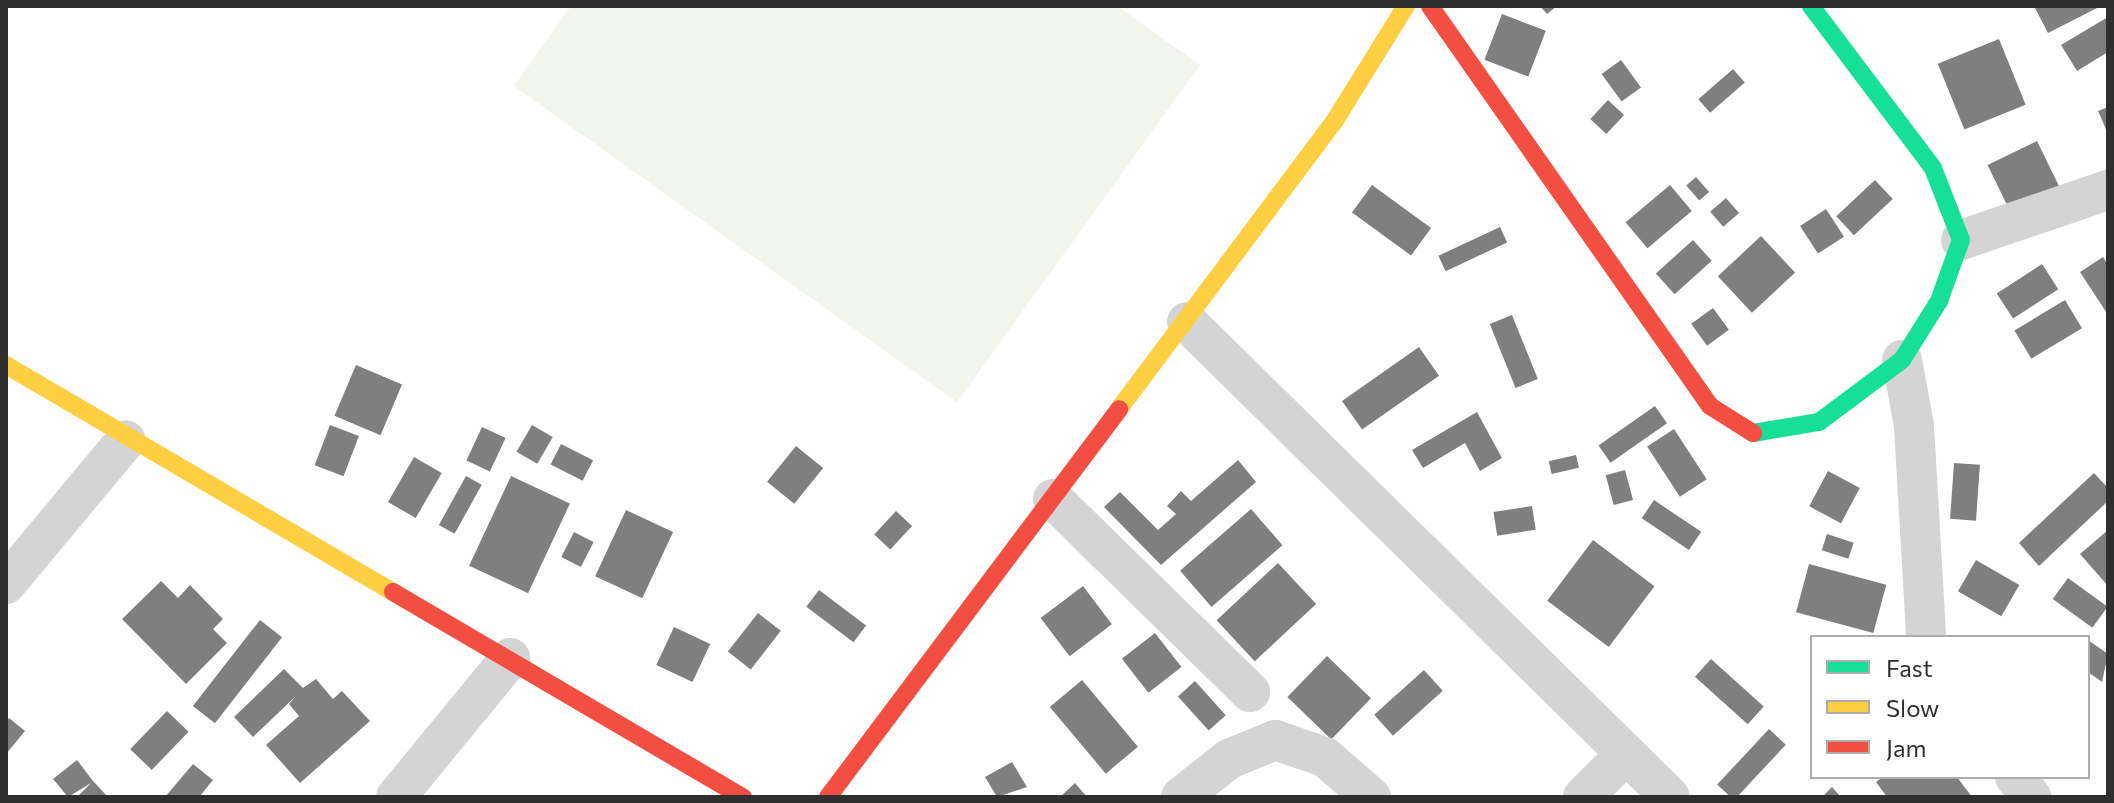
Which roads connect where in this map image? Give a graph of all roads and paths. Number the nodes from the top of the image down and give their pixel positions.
1 (1406, 6) edge
2 (1430, 6) edge
3 (1811, 6) edge
4 (2108, 190) edge
5 (1961, 240) junction
6 (1187, 322) junction
7 (1902, 360) junction
8 (6, 365) edge
9 (126, 440) junction
10 (1053, 499) junction
11 (6, 584) edge
12 (1926, 635) edge
13 (510, 658) junction
14 (1250, 692) dead end
15 (1625, 755) junction
16 (2017, 779) edge
17 (396, 797) edge
18 (743, 797) edge
19 (828, 797) edge
20 (1181, 797) edge
21 (1371, 797) edge
22 (1583, 797) edge
23 (1670, 797) edge
24 (2031, 797) edge

1 - 6 street
2 - 7 street
3 - 5 street
4 - 5 street
5 - 7 street
6 - 10 street
6 - 15 street
7 - 12 street
8 - 9 street
9 - 11 street
9 - 13 street
10 - 14 street
10 - 19 street
13 - 17 street
13 - 18 street
15 - 22 street
15 - 23 street
16 - 24 street
20 - 21 street

